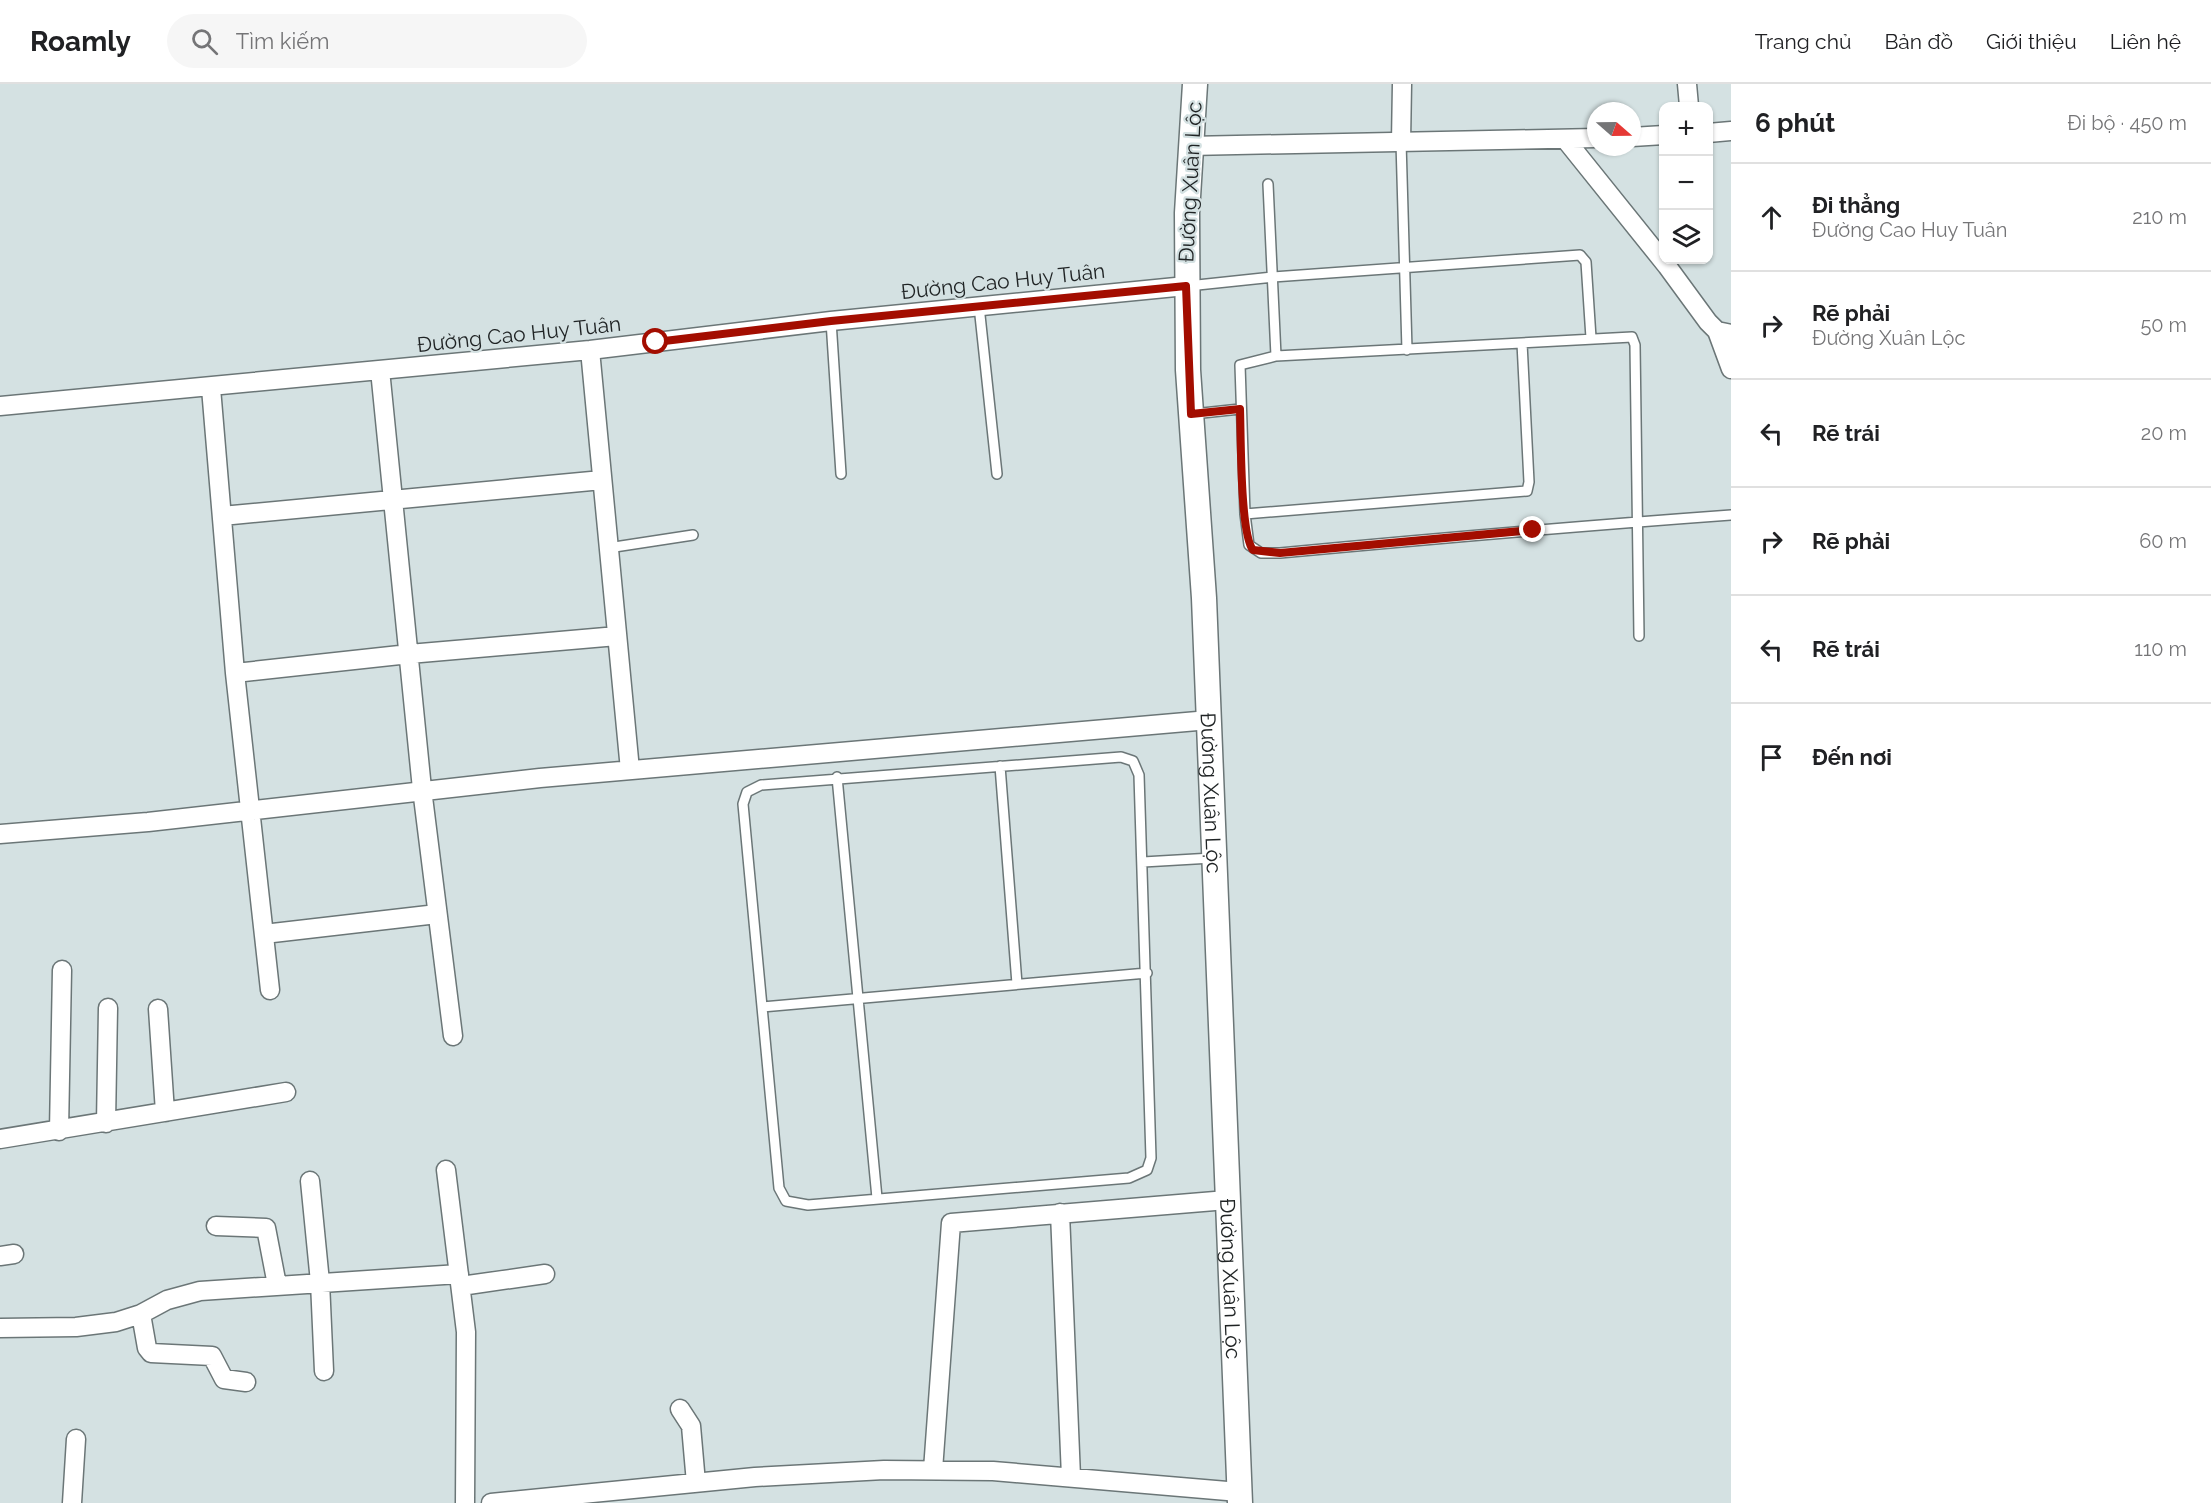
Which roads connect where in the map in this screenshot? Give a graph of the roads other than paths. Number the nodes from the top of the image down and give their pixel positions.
1 (1195, 84) edge
2 (1402, 84) edge
3 (1687, 84) edge
4 (1689, 102) edge
5 (1731, 131) edge
6 (1713, 133) edge
7 (1659, 135) edge
8 (1641, 136) edge
9 (1587, 138) edge
10 (1565, 139) junction
11 (1401, 142) junction
12 (1189, 146) junction
13 (1268, 184) dead end
14 (1403, 268) junction
15 (1273, 277) junction
16 (1186, 286) junction
17 (979, 306) junction
18 (831, 321) junction
19 (1724, 332) edge
20 (1591, 338) junction
21 (1522, 343) junction
22 (590, 350) junction
23 (1407, 350) junction
24 (1276, 356) junction
25 (1731, 369) edge
26 (380, 370) junction
27 (211, 388) junction
28 (0, 406) edge
29 (1240, 409) junction
30 (1191, 414) junction
31 (841, 474) dead end
32 (997, 474) dead end
33 (602, 480) junction
34 (395, 499) junction
35 (1245, 514) junction
36 (1731, 515) edge
37 (222, 516) junction
38 (1638, 522) junction
39 (693, 536) dead end
40 (608, 549) junction
41 (617, 636) junction
42 (1639, 636) dead end
43 (409, 654) junction
44 (235, 673) junction
45 (1209, 720) junction
46 (1000, 766) junction
47 (630, 770) junction
48 (837, 777) junction
49 (422, 789) junction
50 (250, 809) junction
51 (0, 834) edge
52 (1216, 858) junction
53 (1143, 862) junction
54 (437, 914) junction
55 (264, 934) junction
56 (62, 970) dead end
57 (1147, 973) junction
58 (1017, 984) junction
59 (270, 990) dead end
60 (860, 999) junction
61 (762, 1007) junction
62 (108, 1008) dead end
63 (158, 1009) dead end
64 (453, 1036) dead end
65 (286, 1092) dead end
66 (165, 1112) junction
67 (106, 1123) junction
68 (59, 1131) junction
69 (0, 1139) edge
70 (446, 1170) dead end
71 (310, 1181) dead end
72 (877, 1198) junction
73 (1227, 1200) junction
74 (1060, 1213) junction
75 (216, 1226) dead end
76 (545, 1274) dead end
77 (460, 1280) junction
78 (320, 1282) junction
79 (277, 1285) junction
80 (141, 1314) junction
81 (0, 1328) edge
82 (324, 1371) dead end
83 (246, 1382) dead end
84 (680, 1409) dead end
85 (76, 1439) dead end
86 (933, 1470) junction
87 (1071, 1478) junction
88 (696, 1483) junction
89 (1240, 1498) edge
90 (72, 1503) edge
91 (465, 1503) edge
92 (491, 1503) edge

1 - 12 street, Đường Xuân Lộc
2 - 11 street
3 - 4 street
5 - 6 street
7 - 8 street
9 - 10 street
10 - 11 street
10 - 19 street
11 - 12 street
11 - 14 lane
12 - 16 street, Đường Xuân Lộc
13 - 15 lane
14 - 15 lane
14 - 20 lane
14 - 23 lane
15 - 16 lane
15 - 24 lane
16 - 17 street, Đường Cao Huy Tuân
16 - 30 street, Đường Xuân Lộc
17 - 18 street, Đường Cao Huy Tuân
17 - 32 lane
18 - 22 street, Đường Cao Huy Tuân
18 - 31 lane
19 - 25 street
20 - 21 lane
20 - 38 lane
21 - 23 lane
21 - 35 lane
22 - 26 street, Đường Cao Huy Tuân
22 - 33 street
23 - 24 lane
24 - 29 lane
26 - 27 street, Đường Cao Huy Tuân
26 - 34 street
27 - 28 street, Đường Cao Huy Tuân
27 - 37 street
29 - 30 lane
29 - 35 lane
30 - 45 street, Đường Xuân Lộc
33 - 34 street
33 - 40 street
34 - 37 street
34 - 43 street
35 - 38 lane
36 - 38 lane
37 - 44 street
38 - 42 lane
39 - 40 lane
40 - 41 street
41 - 43 street
41 - 47 street
43 - 44 street
43 - 49 street
44 - 50 street
45 - 47 street
45 - 52 street, Đường Xuân Lộc
46 - 48 lane
46 - 53 lane
46 - 58 lane
47 - 49 street
48 - 60 lane
48 - 61 lane
49 - 50 street
49 - 54 street
50 - 51 street
50 - 55 street
52 - 53 lane
52 - 73 street, Đường Xuân Lộc
53 - 57 lane
54 - 55 street
54 - 64 street
55 - 59 street
56 - 68 street
57 - 58 lane
57 - 72 lane
58 - 60 lane
60 - 61 lane
60 - 72 lane
61 - 72 lane
62 - 67 street
63 - 66 street
65 - 66 street
66 - 67 street
67 - 68 street
68 - 69 street
70 - 77 street
71 - 78 street
73 - 74 street
73 - 89 street, Đường Xuân Lộc
74 - 86 street
74 - 87 street
75 - 79 street
76 - 77 street
77 - 78 street
77 - 91 street
78 - 79 street
78 - 82 street
79 - 80 street
80 - 81 street
80 - 83 street
84 - 88 street
85 - 90 street
86 - 87 street
86 - 88 street
87 - 89 street
88 - 92 street

